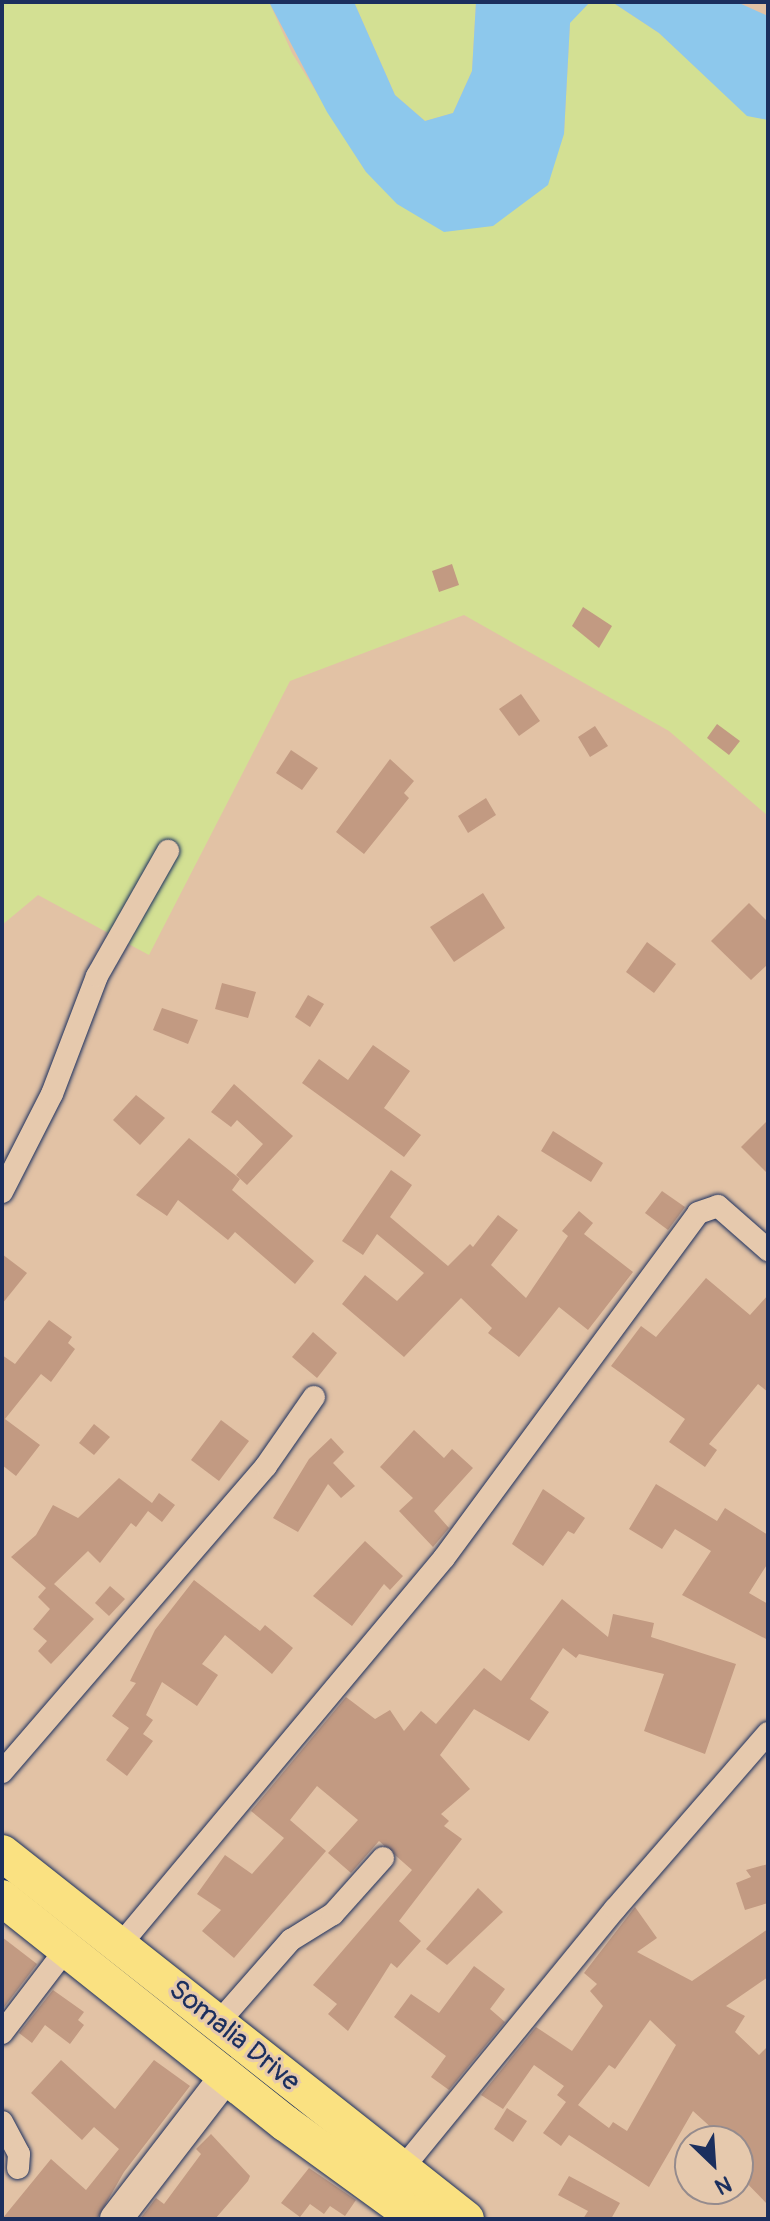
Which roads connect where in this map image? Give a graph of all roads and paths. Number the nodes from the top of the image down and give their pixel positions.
1 (168, 851) dead end
2 (2, 1192) edge
3 (768, 1250) edge
4 (314, 1397) dead end
5 (768, 1733) edge
6 (2, 1772) edge
7 (2, 1853) edge
8 (383, 1858) dead end
9 (2, 1898) edge
10 (121, 1944) junction
11 (67, 1948) junction
12 (218, 2023) junction
13 (2, 2033) edge
14 (226, 2076) junction
15 (2, 2122) edge
16 (18, 2168) dead end
17 (402, 2169) junction
18 (116, 2219) edge
19 (417, 2219) edge
20 (466, 2219) edge

1 - 2 street
3 - 10 street
4 - 6 street
5 - 17 street
7 - 10 main road, Somalia Drive
8 - 12 street
9 - 11 main road, Somalia Drive
10 - 12 main road, Somalia Drive
11 - 13 street
11 - 14 main road, Somalia Drive
12 - 17 main road, Somalia Drive
14 - 18 street
14 - 19 main road, Somalia Drive
15 - 16 street
17 - 20 main road, Somalia Drive

